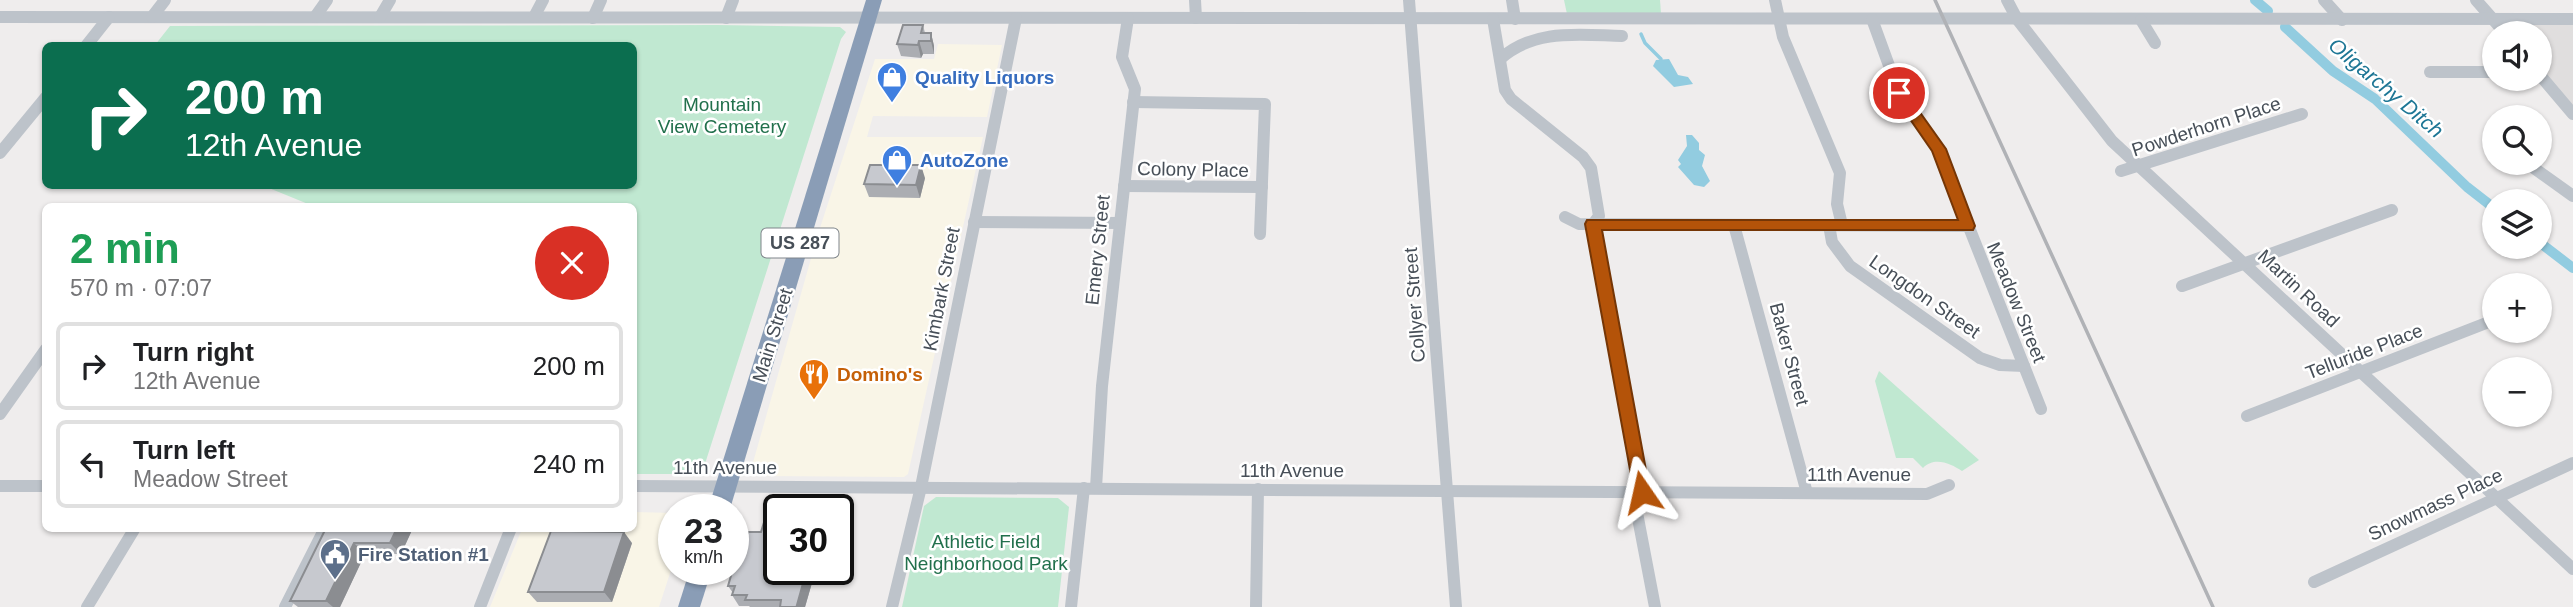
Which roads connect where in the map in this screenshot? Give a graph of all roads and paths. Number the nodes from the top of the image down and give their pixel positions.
1 (165, 0) edge
2 (327, 0) edge
3 (390, 0) edge
4 (543, 0) edge
5 (601, 0) edge
6 (733, 0) edge
7 (874, 0) edge
8 (1195, 0) edge
9 (1409, 0) edge
10 (1512, 0) edge
11 (1775, 0) edge
12 (2007, 0) edge
13 (2324, 0) edge
14 (2476, 0) edge
15 (0, 17) edge
16 (109, 17) junction
17 (152, 17) junction
18 (315, 17) junction
19 (380, 17) junction
20 (534, 18) junction
21 (593, 18) junction
22 (726, 18) junction
23 (869, 18) junction
24 (1016, 18) junction
25 (1128, 18) junction
26 (1196, 18) junction
27 (1411, 19) junction
28 (1493, 19) junction
29 (1515, 19) junction
30 (1780, 19) junction
31 (1872, 19) junction
32 (2017, 19) junction
33 (2493, 19) junction
34 (2573, 19) edge
35 (2141, 20) junction
36 (2342, 20) junction
37 (1622, 36) dead end
38 (89, 42) edge
39 (2155, 43) dead end
40 (1500, 58) junction
41 (2430, 72) dead end
42 (2482, 72) edge
43 (2552, 89) edge
44 (42, 102) edge
45 (1133, 102) junction
46 (1265, 104) joint
47 (2302, 114) dead end
48 (2573, 114) edge
49 (0, 153) edge
50 (2138, 166) junction
51 (2121, 171) dead end
52 (2544, 175) edge
53 (1124, 186) junction
54 (1262, 187) junction
55 (2573, 196) edge
56 (2392, 210) dead end
57 (1565, 217) dead end
58 (974, 222) junction
59 (1120, 223) junction
60 (1593, 224) junction
61 (1734, 225) junction
62 (1835, 225) junction
63 (1968, 226) junction
64 (1260, 233) dead end
65 (2245, 264) junction
66 (2182, 286) dead end
67 (2482, 325) edge
68 (42, 355) edge
69 (2024, 366) junction
70 (2361, 373) junction
71 (2041, 409) dead end
72 (0, 414) edge
73 (2247, 416) dead end
74 (2573, 463) edge
75 (1949, 485) dead end
76 (0, 486) edge
77 (42, 486) edge
78 (637, 486) edge
79 (726, 486) junction
80 (921, 487) junction
81 (1090, 488) junction
82 (1258, 489) junction
83 (1447, 491) junction
84 (1637, 492) junction
85 (1807, 493) junction
86 (724, 494) edge
87 (2495, 497) junction
88 (133, 532) edge
89 (323, 532) edge
90 (510, 532) edge
91 (2573, 569) edge
92 (2314, 582) dead end
93 (696, 585) edge
94 (87, 607) edge
95 (285, 607) edge
96 (480, 607) edge
97 (689, 607) edge
98 (892, 607) edge
99 (1071, 607) edge
100 (1256, 607) edge
101 (1456, 607) edge
102 (1655, 607) edge

1 - 17 street
2 - 18 street
3 - 19 street
4 - 20 street
5 - 21 street
6 - 22 street
7 - 23 highway, Main Street / US 287
8 - 26 street
9 - 27 street, Collyer Street
10 - 29 street
11 - 30 street
12 - 32 street, Martin Road
13 - 36 street
14 - 33 street
15 - 16 street
16 - 17 street
16 - 38 street
17 - 18 street
18 - 19 street
19 - 20 street
20 - 21 street
21 - 22 street
22 - 23 street
23 - 24 street
23 - 79 highway, Main Street / US 287
24 - 25 street
24 - 58 street, Kimbark Street
25 - 26 street
25 - 45 street, Emery Street
26 - 27 street
27 - 28 street
27 - 83 street, Collyer Street
28 - 29 street
28 - 40 street
29 - 30 street
30 - 31 street
30 - 62 street
31 - 32 street
31 - 63 street, Meadow Street
32 - 35 street
32 - 50 street, Martin Road
33 - 34 street
33 - 36 street
35 - 36 street
35 - 39 street
37 - 40 street
40 - 60 street
41 - 42 street
43 - 48 street
44 - 49 street
45 - 46 street
45 - 53 street, Emery Street
46 - 54 street
47 - 50 street, Powderhorn Place
50 - 51 street, Powderhorn Place
50 - 65 street, Martin Road
52 - 55 street
53 - 54 street, Colony Place
53 - 59 street, Emery Street
54 - 64 street
56 - 65 street
57 - 60 street
58 - 59 street
58 - 80 street, Kimbark Street
59 - 81 street, Emery Street
60 - 61 street
60 - 84 street
61 - 62 street
61 - 85 street, Baker Street
62 - 63 street
62 - 69 street, Longdon Street
63 - 69 street, Meadow Street
65 - 66 street
65 - 70 street, Martin Road
67 - 70 street, Telluride Place
68 - 72 street
69 - 71 street, Meadow Street
70 - 73 street, Telluride Place
70 - 87 street, Martin Road
74 - 87 street, Snowmass Place
75 - 85 street, 11th Avenue
76 - 77 street
78 - 79 street, 11th Avenue
79 - 80 street, 11th Avenue
79 - 86 highway, Main Street / US 287
80 - 81 street, 11th Avenue
80 - 98 street, Kimbark Street
81 - 82 street, 11th Avenue
81 - 99 street, Emery Street
82 - 83 street, 11th Avenue
82 - 100 street
83 - 84 street, 11th Avenue
83 - 101 street, Collyer Street
84 - 85 street, 11th Avenue
84 - 102 street
87 - 91 street, Martin Road
87 - 92 street, Snowmass Place
88 - 94 street
89 - 95 street
90 - 96 street
93 - 97 highway

